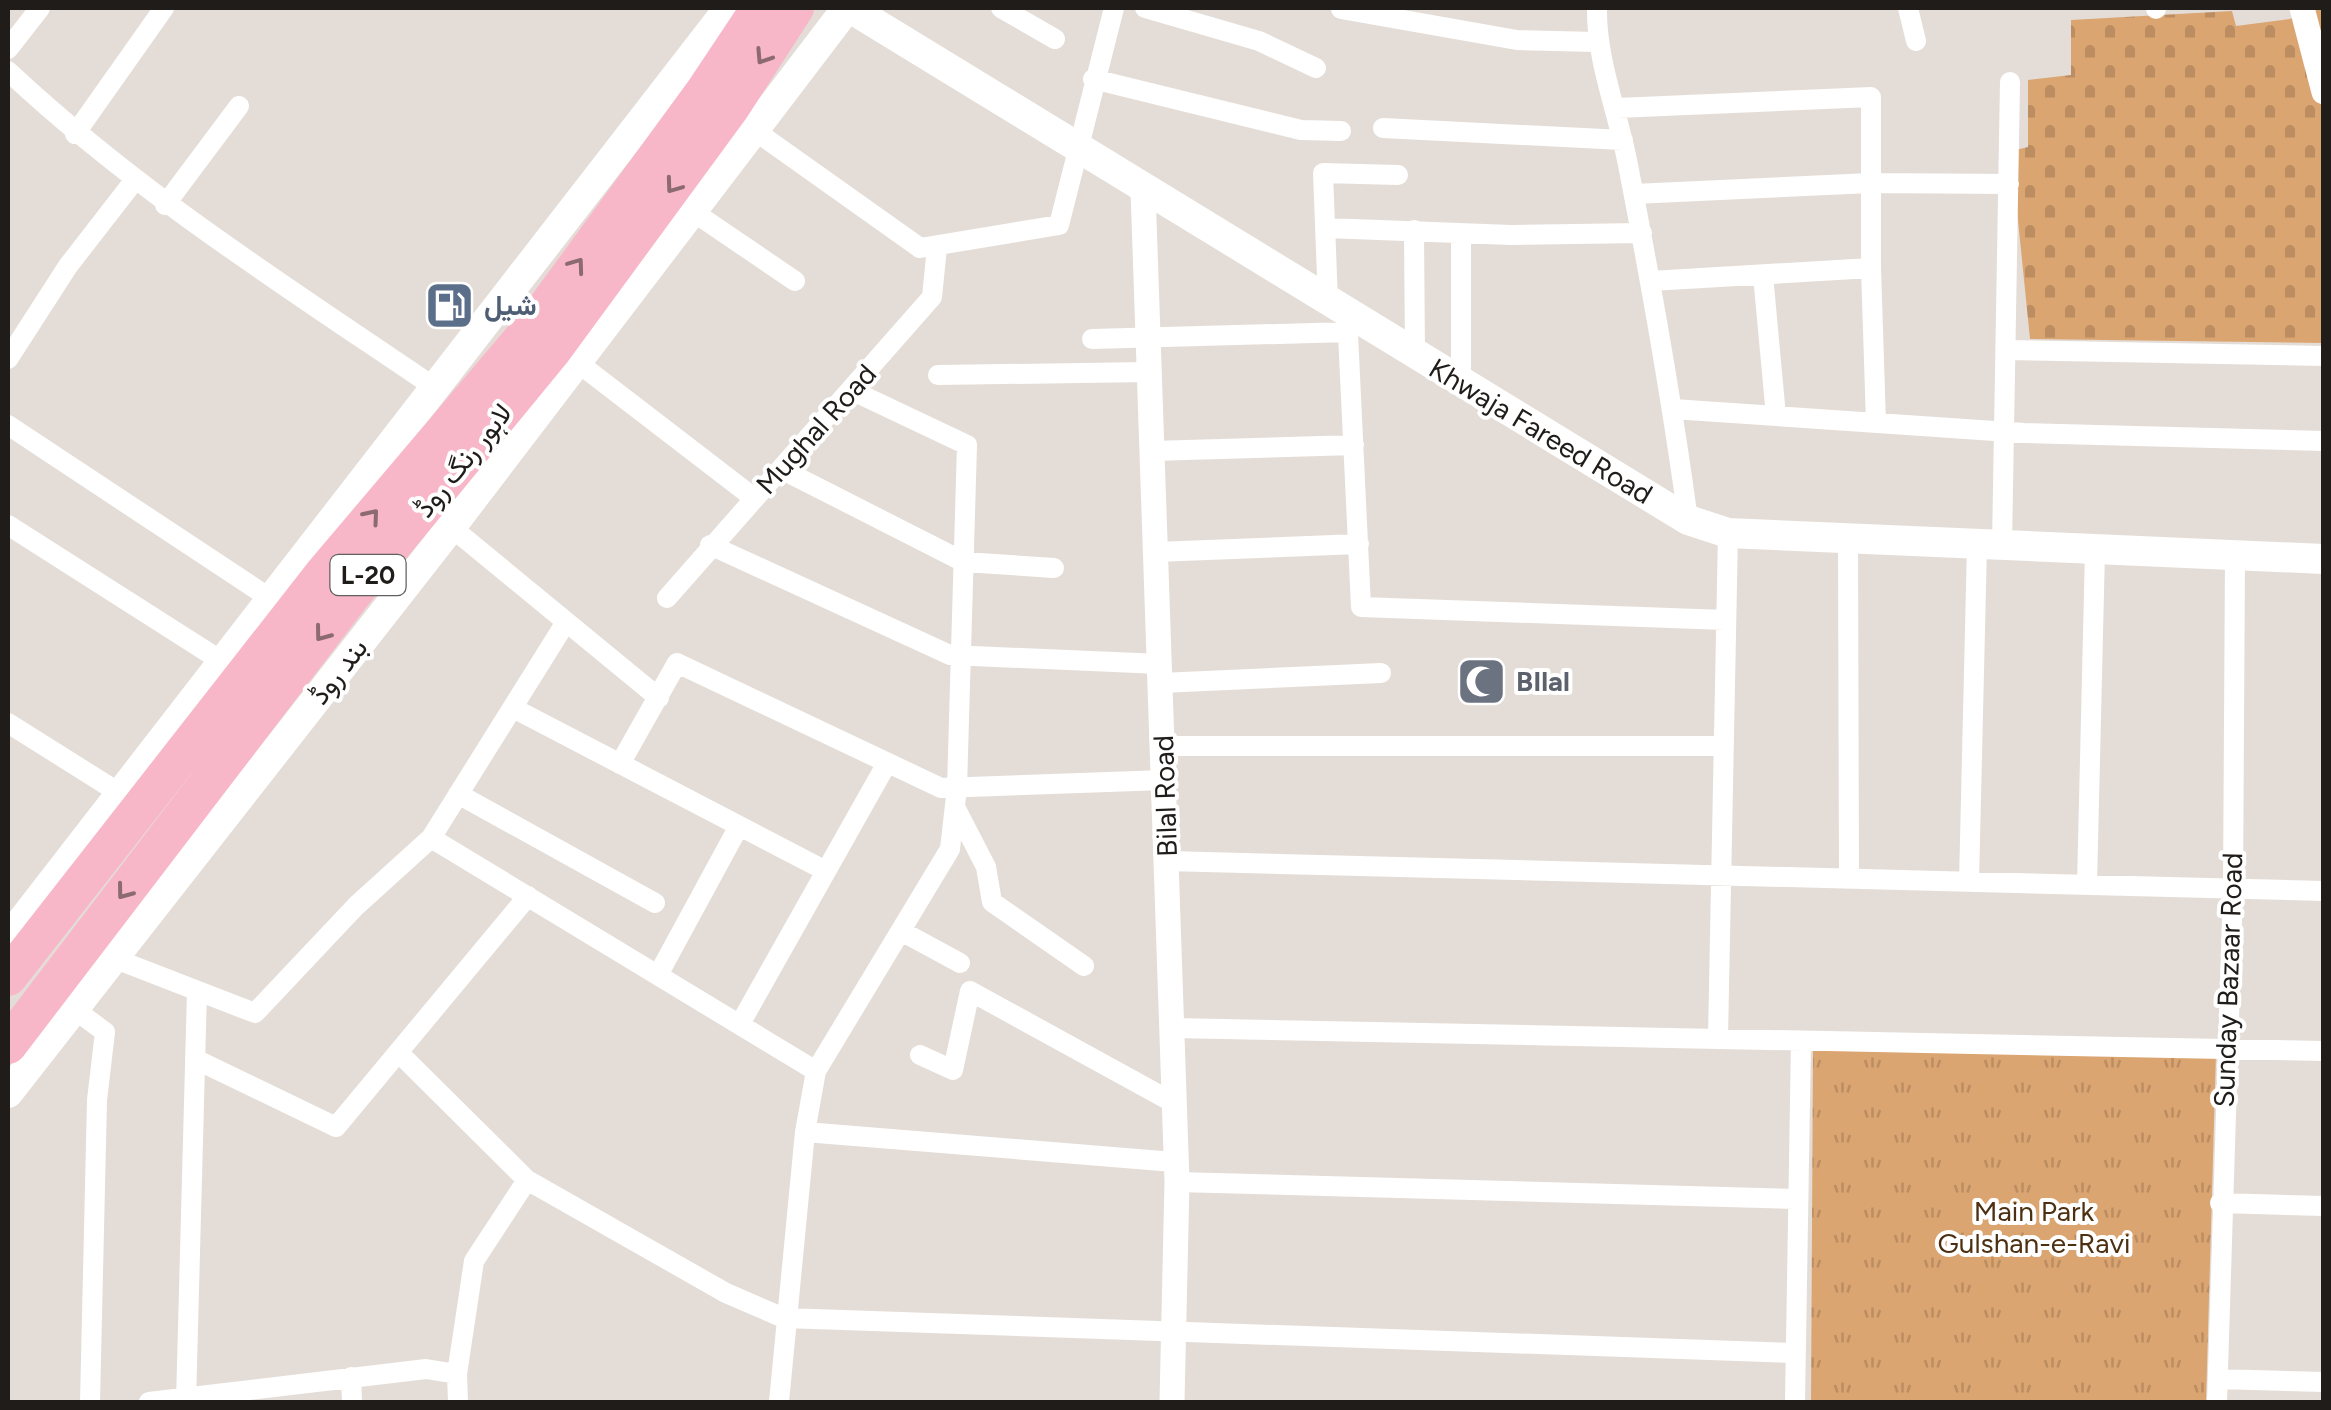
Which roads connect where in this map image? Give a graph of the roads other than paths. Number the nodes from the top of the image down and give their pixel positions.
1 (40, 8) edge
2 (164, 8) edge
3 (729, 8) edge
4 (760, 8) edge
5 (795, 8) edge
6 (849, 8) edge
7 (1001, 8) edge
8 (1114, 8) edge
9 (1145, 8) edge
10 (1597, 8) edge
11 (1908, 8) edge
12 (2302, 8) edge
13 (1341, 9) edge
14 (1055, 39) dead end
15 (1916, 40) dead end
16 (1596, 42) junction
17 (8, 49) edge
18 (1316, 68) dead end
19 (8, 71) edge
20 (1093, 80) junction
21 (2010, 82) dead end
22 (2324, 92) edge
23 (239, 106) dead end
24 (1617, 108) junction
25 (730, 110) junction
26 (1383, 128) dead end
27 (1341, 131) dead end
28 (75, 134) junction
29 (1623, 140) junction
30 (1078, 149) junction
31 (1398, 174) dead end
32 (134, 181) junction
33 (1871, 182) junction
34 (2009, 184) junction
35 (1143, 190) junction
36 (1634, 194) junction
37 (165, 205) junction
38 (692, 212) junction
39 (1326, 228) junction
40 (1414, 230) junction
41 (1462, 233) junction
42 (1642, 234) junction
43 (936, 248) junction
44 (1871, 268) junction
45 (1764, 275) junction
46 (795, 281) dead end
47 (1651, 281) junction
48 (1341, 316) junction
49 (1148, 336) junction
50 (1092, 338) dead end
51 (2008, 350) junction
52 (1415, 355) junction
53 (2324, 356) edge
54 (8, 359) edge
55 (577, 362) junction
56 (1149, 372) junction
57 (938, 375) dead end
58 (1461, 383) junction
59 (434, 387) junction
60 (853, 391) junction
61 (1673, 409) junction
62 (1776, 416) junction
63 (1876, 423) junction
64 (8, 426) edge
65 (2006, 432) junction
66 (2324, 442) edge
67 (1354, 445) junction
68 (1152, 451) junction
69 (780, 469) junction
70 (754, 498) junction
71 (1688, 520) junction
72 (8, 525) edge
73 (451, 527) junction
74 (1728, 533) junction
75 (1848, 539) junction
76 (1359, 544) junction
77 (710, 545) junction
78 (1990, 546) junction
79 (2095, 550) junction
80 (1156, 552) junction
81 (2235, 557) junction
82 (2324, 559) edge
83 (964, 562) junction
84 (1054, 568) dead end
85 (667, 598) dead end
86 (271, 599) junction
87 (1726, 620) junction
88 (566, 622) junction
89 (962, 655) junction
90 (223, 662) junction
91 (1382, 673) dead end
92 (1160, 674) junction
93 (659, 698) junction
94 (513, 708) junction
95 (8, 724) edge
96 (1163, 746) junction
97 (1724, 746) junction
98 (887, 763) junction
99 (620, 764) junction
100 (1164, 780) junction
101 (121, 794) junction
102 (458, 794) junction
103 (956, 798) junction
104 (740, 826) junction
105 (431, 838) junction
106 (1167, 861) junction
107 (826, 871) junction
108 (1721, 876) junction
109 (1850, 879) junction
110 (1969, 882) junction
111 (2087, 885) junction
112 (2233, 889) junction
113 (2324, 891) edge
114 (528, 896) junction
115 (654, 903) dead end
116 (12, 924) edge
117 (901, 930) junction
118 (113, 958) junction
119 (960, 963) dead end
120 (1084, 966) dead end
121 (658, 975) junction
122 (8, 977) edge
123 (198, 991) junction
124 (74, 1009) junction
125 (740, 1024) junction
126 (1172, 1028) junction
127 (1718, 1038) junction
128 (1802, 1040) junction
129 (8, 1045) edge
130 (2226, 1046) junction
131 (2324, 1051) edge
132 (398, 1052) junction
133 (920, 1055) dead end
134 (196, 1059) junction
135 (816, 1071) junction
136 (8, 1093) edge
137 (1174, 1104) junction
138 (805, 1132) junction
139 (1176, 1172) junction
140 (528, 1180) junction
141 (1796, 1199) junction
142 (2220, 1204) junction
143 (2324, 1206) edge
144 (784, 1318) junction
145 (1176, 1334) junction
146 (1795, 1353) junction
147 (456, 1374) junction
148 (351, 1378) junction
149 (2218, 1379) junction
150 (2324, 1382) edge
151 (186, 1399) edge
152 (90, 1402) edge
153 (150, 1402) edge
154 (352, 1402) edge
155 (458, 1402) edge
156 (779, 1402) edge
157 (1172, 1402) edge
158 (1794, 1402) edge
159 (2217, 1402) edge

1 - 17 street
2 - 28 street
3 - 59 main road
4 - 25 highway, لاہور رنگ روڈ / L-20
5 -> 25 highway, لاہور رنگ روڈ / L-20
6 - 25 main road, بند روڈ
6 - 30 main road, Khwaja Fareed Road
7 - 14 street
8 - 20 street
9 - 18 street
10 - 16 street
11 - 15 street
12 - 22 street
13 - 16 street
16 - 24 street
19 - 28 street
20 - 27 street
20 - 30 street
21 - 34 street
23 - 37 street
24 - 29 street
24 - 33 street
25 - 38 main road, بند روڈ
25 - 43 street
122 -> 25 highway, لاہور رنگ روڈ / L-20
25 -> 129 highway, لاہور رنگ روڈ / L-20
26 - 29 street
28 - 32 street
29 - 36 street
30 - 35 main road, Khwaja Fareed Road
30 - 43 street
31 - 39 street
32 - 37 street
32 - 54 street
33 - 34 street
33 - 36 street
33 - 44 street
34 - 51 street
35 - 48 main road, Khwaja Fareed Road
35 - 49 street, Bilal Road
36 - 42 street
37 - 59 street
38 - 46 street
38 - 55 main road, بند روڈ
39 - 40 street
39 - 48 street
40 - 41 street
40 - 52 street
41 - 42 street
41 - 58 street
42 - 47 street
43 - 60 street, Mughal Road
44 - 45 street
44 - 63 street
45 - 47 street
45 - 62 street
47 - 61 street
48 - 49 street
48 - 52 main road, Khwaja Fareed Road
48 - 67 street
49 - 50 street
49 - 56 street, Bilal Road
51 - 53 street
51 - 65 street
52 - 58 main road, Khwaja Fareed Road
55 - 70 street
55 - 73 main road, بند روڈ
56 - 57 street
56 - 68 street, Bilal Road
58 - 71 main road, Khwaja Fareed Road
59 - 86 main road
60 - 69 street, Mughal Road
60 - 83 street
61 - 62 street
61 - 71 street
62 - 63 street
63 - 65 street
64 - 86 street
65 - 66 street
65 - 78 street
67 - 68 street
67 - 76 street
68 - 80 street, Bilal Road
69 - 70 street, Mughal Road
69 - 83 street
70 - 77 street, Mughal Road
71 - 74 main road, Khwaja Fareed Road
72 - 90 street
73 - 88 street
73 - 118 main road, بند روڈ
74 - 75 main road, Khwaja Fareed Road
74 - 87 street
75 - 78 main road, Khwaja Fareed Road
75 - 109 street
76 - 80 street
76 - 87 street
77 - 85 street, Mughal Road
77 - 89 street
78 - 79 main road, Khwaja Fareed Road
78 - 110 street
79 - 81 main road, Khwaja Fareed Road
79 - 111 street
80 - 92 street, Bilal Road
81 - 82 main road, Khwaja Fareed Road
81 - 112 street, Sunday Bazaar Road
83 - 84 street
83 - 89 street
86 - 90 main road
87 - 97 street
88 - 93 street
88 - 94 street
89 - 92 street
89 - 103 street
90 - 101 main road
91 - 92 street
92 - 96 street, Bilal Road
93 - 98 street
93 - 99 street
94 - 99 street
94 - 102 street
95 - 101 street
96 - 97 street
96 - 100 street, Bilal Road
97 - 108 street
98 - 103 street
98 - 107 street
99 - 104 street
100 - 103 street
100 - 106 street, Bilal Road
101 - 116 main road
102 - 105 street
102 - 115 street
103 - 117 street
103 - 120 street
104 - 107 street
104 - 121 street
105 - 114 street
105 - 123 street
106 - 108 street
106 - 126 street, Bilal Road
107 - 125 street
108 - 109 street
108 - 127 street
109 - 110 street
110 - 111 street
111 - 112 street
112 - 113 street
112 - 130 street, Sunday Bazaar Road
114 - 121 street
114 - 132 street
117 - 119 street
117 - 135 street
118 - 123 street
118 - 124 main road, بند روڈ
121 - 125 street
123 - 134 street
124 - 136 main road, بند روڈ
124 - 152 street
125 - 135 street
126 - 127 street
126 - 137 street, Bilal Road
127 - 128 street
128 - 130 street
128 - 141 street
130 - 131 street
130 - 142 street, Sunday Bazaar Road
132 - 134 street
132 - 140 street
133 - 137 street
134 - 151 street
135 - 138 street
137 - 139 street, Bilal Road
138 - 139 street
138 - 144 street
139 - 141 street
139 - 145 street, Bilal Road
140 - 144 street
140 - 147 street
141 - 146 street
142 - 143 street
142 - 149 street, Sunday Bazaar Road
144 - 145 street
144 - 156 street
145 - 146 street
145 - 157 street, Bilal Road
146 - 158 street
147 - 148 street
147 - 155 street
148 - 151 street
148 - 154 street
149 - 150 street
149 - 159 street, Sunday Bazaar Road
151 - 153 street

